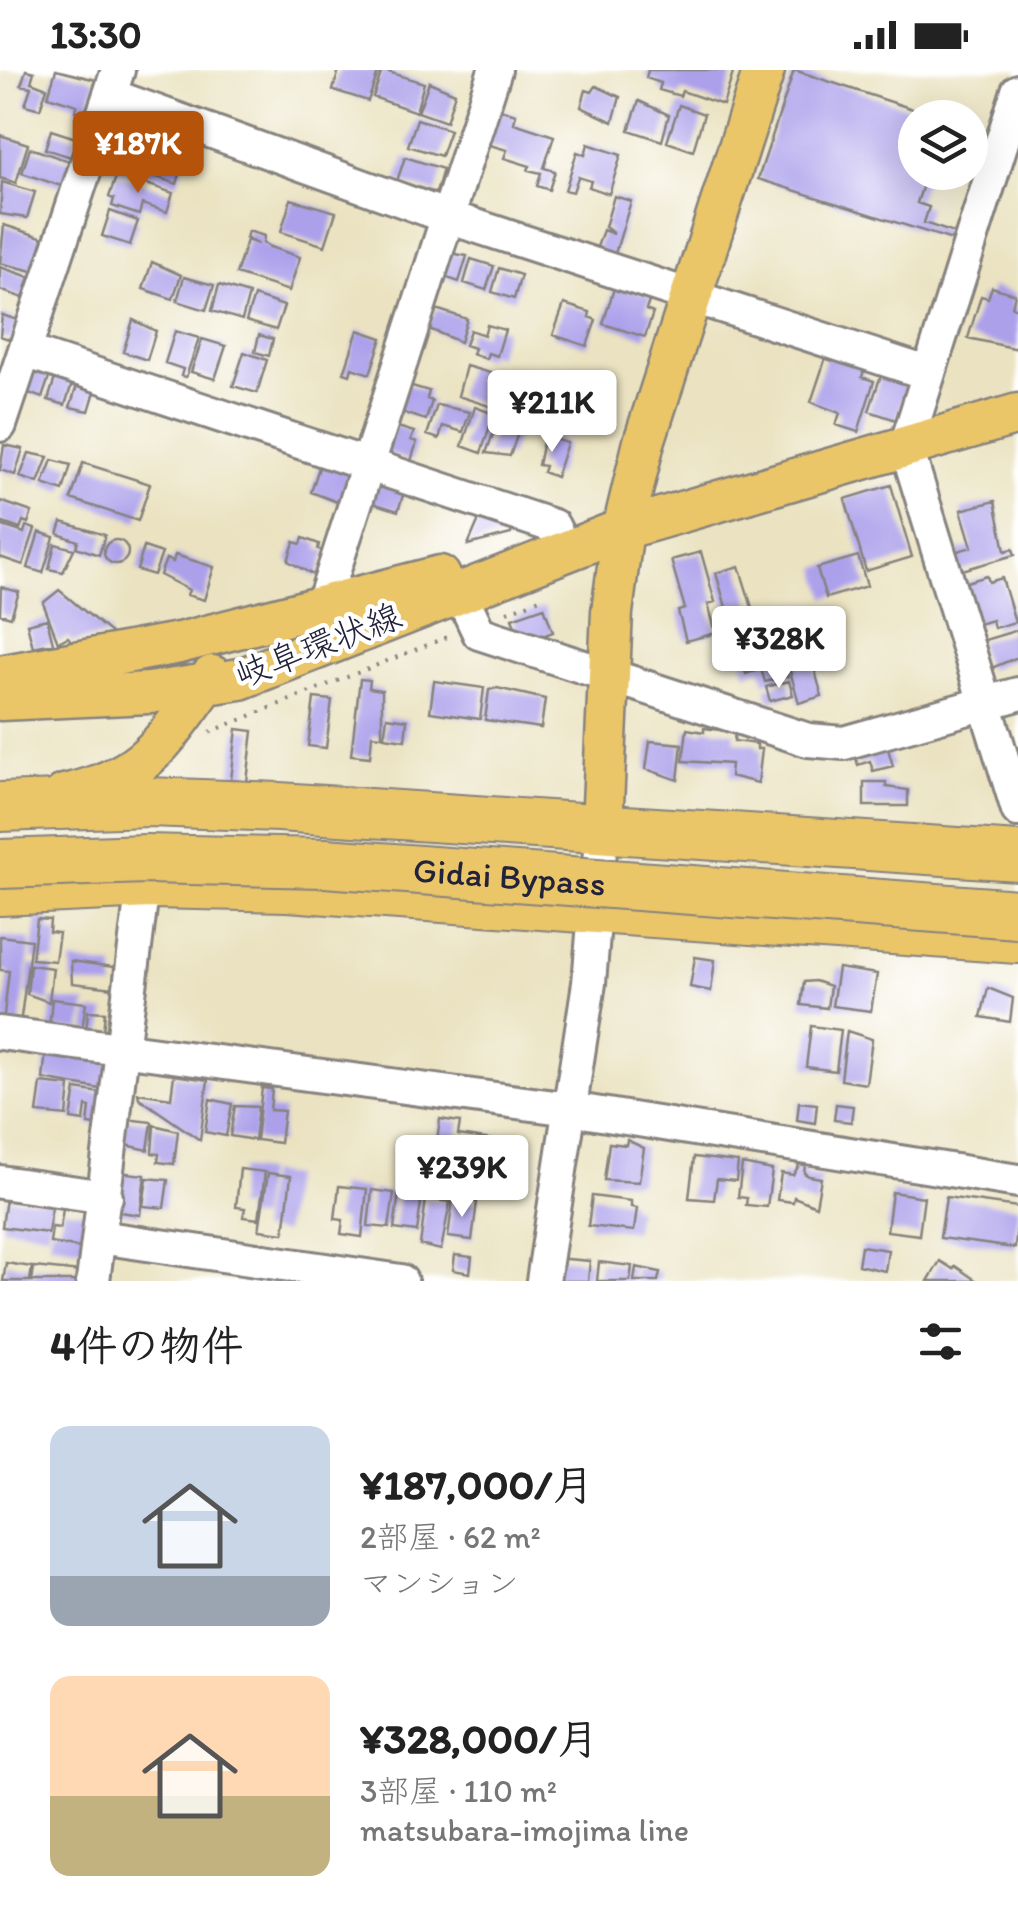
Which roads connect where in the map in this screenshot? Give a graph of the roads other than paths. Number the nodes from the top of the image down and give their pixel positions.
1 (494, 70) edge
2 (764, 70) edge
3 (114, 83) edge
4 (1018, 91) edge
5 (448, 217) junction
6 (691, 298) junction
7 (26, 351) junction
8 (926, 373) junction
9 (2, 409) edge
10 (1018, 414) edge
11 (906, 446) junction
12 (367, 462) junction
13 (623, 529) junction
14 (562, 544) junction
15 (322, 607) junction
16 (467, 608) junction
17 (277, 618) junction
18 (608, 674) junction
19 (0, 676) edge
20 (204, 686) junction
21 (1018, 694) edge
22 (0, 700) edge
23 (984, 703) junction
24 (1018, 810) edge
25 (4, 816) edge
26 (602, 826) junction
27 (1010, 857) edge
28 (0, 864) edge
29 (143, 884) junction
30 (0, 891) edge
31 (596, 911) junction
32 (1009, 938) edge
33 (0, 1034) edge
34 (125, 1051) junction
35 (570, 1109) junction
36 (1018, 1181) edge
37 (0, 1182) edge
38 (106, 1197) junction
39 (99, 1237) junction
40 (93, 1281) edge
41 (401, 1281) edge
42 (543, 1281) edge

1 - 5 street
2 - 6 main road
3 - 5 street
3 - 7 street
4 - 8 street
5 - 6 street
5 - 12 street
6 - 8 street
6 - 13 main road
7 - 9 street
7 - 12 street
8 - 11 street
10 - 11 main road
11 - 13 main road
11 - 23 street
12 - 14 street
12 - 15 street
13 - 14 main road, 岐阜環状線
13 - 16 main road, 岐阜環状線
13 - 18 main road
14 - 15 main road, 岐阜環状線
15 - 17 main road, 岐阜環状線
16 - 18 street
16 - 20 main road, 岐阜環状線
17 - 19 main road, 岐阜環状線
17 - 20 main road
18 - 23 street
18 - 26 main road
20 - 22 main road, 岐阜環状線
20 - 25 main road
21 - 23 street
23 - 24 street
25 - 26 highway
25 - 27 highway, Gidai Bypass
26 - 27 highway
26 - 31 street
28 - 32 highway, Gidai Bypass, bridge
29 - 30 highway
29 - 31 highway
29 - 34 street
31 - 32 highway
31 - 35 street
33 - 34 street
34 - 35 street
34 - 38 street
35 - 36 street
35 - 42 street
37 - 38 street
38 - 39 street
39 - 40 street
39 - 41 street

